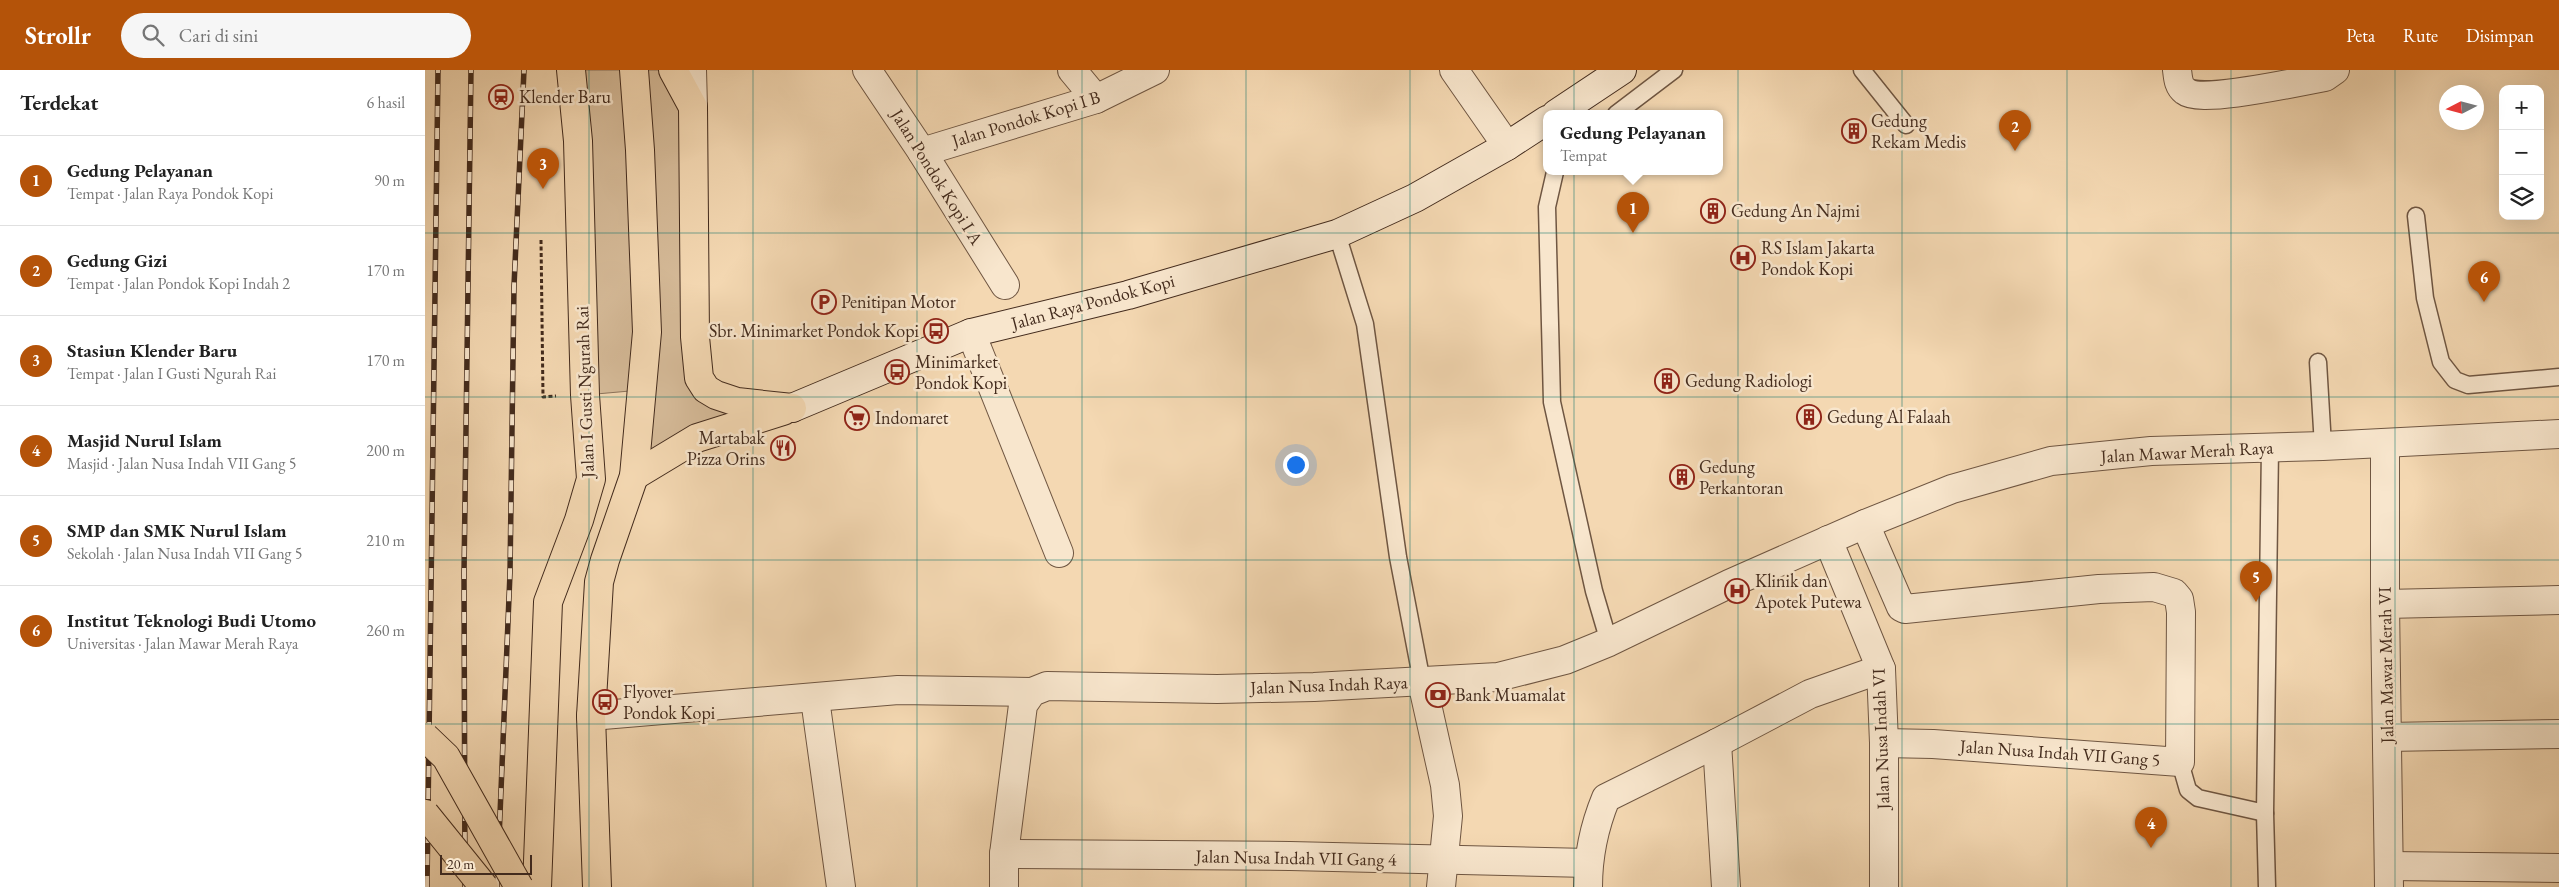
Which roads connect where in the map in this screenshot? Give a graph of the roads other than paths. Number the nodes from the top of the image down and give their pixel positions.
1 (571, 70) edge
2 (634, 70) edge
3 (673, 70) edge
4 (692, 70) edge
5 (867, 70) edge
6 (1072, 70) edge
7 (1155, 70) edge
8 (1454, 70) edge
9 (1622, 70) edge
10 (1674, 70) edge
11 (1862, 70) edge
12 (2177, 70) edge
13 (2335, 70) edge
14 (1096, 99) junction
15 (693, 107) junction
16 (1562, 110) edge
17 (1621, 110) edge
18 (1543, 123) edge
19 (1906, 125) dead end
20 (1507, 146) junction
21 (922, 152) junction
22 (1554, 175) edge
23 (2416, 216) dead end
24 (1337, 234) junction
25 (1005, 285) dead end
26 (971, 332) junction
27 (2318, 362) dead end
28 (2559, 378) edge
29 (792, 408) junction
30 (2559, 434) edge
31 (2385, 443) junction
32 (2323, 446) junction
33 (2270, 448) junction
34 (634, 476) junction
35 (1865, 524) junction
36 (1829, 540) junction
37 (1059, 552) dead end
38 (2559, 600) edge
39 (2385, 604) junction
40 (1609, 642) junction
41 (1881, 669) junction
42 (1421, 682) junction
43 (1032, 692) junction
44 (815, 699) junction
45 (591, 716) junction
46 (2559, 734) edge
47 (2387, 736) junction
48 (425, 737) edge
49 (1884, 743) junction
50 (1717, 744) junction
51 (2180, 762) junction
52 (2265, 813) junction
53 (425, 814) edge
54 (1004, 854) junction
55 (2559, 868) edge
56 (1442, 874) edge
57 (1588, 875) edge
58 (2389, 877) edge
59 (483, 887) edge
60 (519, 887) edge
61 (537, 887) edge
62 (597, 887) edge
63 (841, 887) edge
64 (1004, 887) edge
65 (1726, 887) edge
66 (1884, 887) edge
67 (2267, 887) edge

1 - 61 main road, Jalan I Gusti Ngurah Rai
2 - 34 main road
3 - 15 main road
4 - 15 street
5 - 21 street, Jalan Pondok Kopi I A
6 - 14 street
7 - 14 street, Jalan Pondok Kopi I B
8 - 20 street
9 - 16 street
10 - 17 lane
11 - 19 lane
12 - 13 street
14 - 21 street, Jalan Pondok Kopi I B
15 - 29 main road
18 - 20 street, Jalan Raya Pondok Kopi
20 - 24 street, Jalan Raya Pondok Kopi
21 - 25 street, Jalan Pondok Kopi I A
22 - 40 lane
23 - 28 lane
24 - 26 street, Jalan Raya Pondok Kopi
24 - 42 lane
26 - 29 street, Jalan Raya Pondok Kopi
26 - 37 street
27 - 32 lane
29 - 34 main road, Jalan Raya Pondok Kopi
30 - 31 street, Jalan Mawar Merah Raya
31 - 32 street, Jalan Mawar Merah Raya
31 - 39 street, Jalan Mawar Merah VI
32 - 33 street, Jalan Mawar Merah Raya
33 - 35 street, Jalan Mawar Merah Raya
33 - 52 lane
34 - 45 main road
35 - 36 street, Jalan Mawar Merah Raya
35 - 51 street, Jalan Nusa Indah VII Gang 5
36 - 40 street, Jalan Nusa Indah Raya
36 - 41 street, Jalan Nusa Indah VI
38 - 39 street
39 - 47 street, Jalan Mawar Merah VI
40 - 42 street, Jalan Nusa Indah Raya
41 - 49 street, Jalan Nusa Indah VI
41 - 50 street
42 - 43 street, Jalan Nusa Indah Raya
42 - 56 street
43 - 44 street, Jalan Nusa Indah Raya
43 - 54 street
44 - 45 street, Jalan Nusa Indah Raya
44 - 63 street
45 - 62 main road
46 - 47 street
47 - 58 street, Jalan Mawar Merah VI
48 - 60 main road, bridge
49 - 51 street, Jalan Nusa Indah VII Gang 5
49 - 66 street, Jalan Nusa Indah VI
50 - 57 street
50 - 65 street
51 - 52 lane
52 - 67 lane
53 - 59 main road, bridge
54 - 56 street, Jalan Nusa Indah VII Gang 4
54 - 64 street
55 - 58 street
56 - 57 street, Jalan Nusa Indah VII Gang 4

